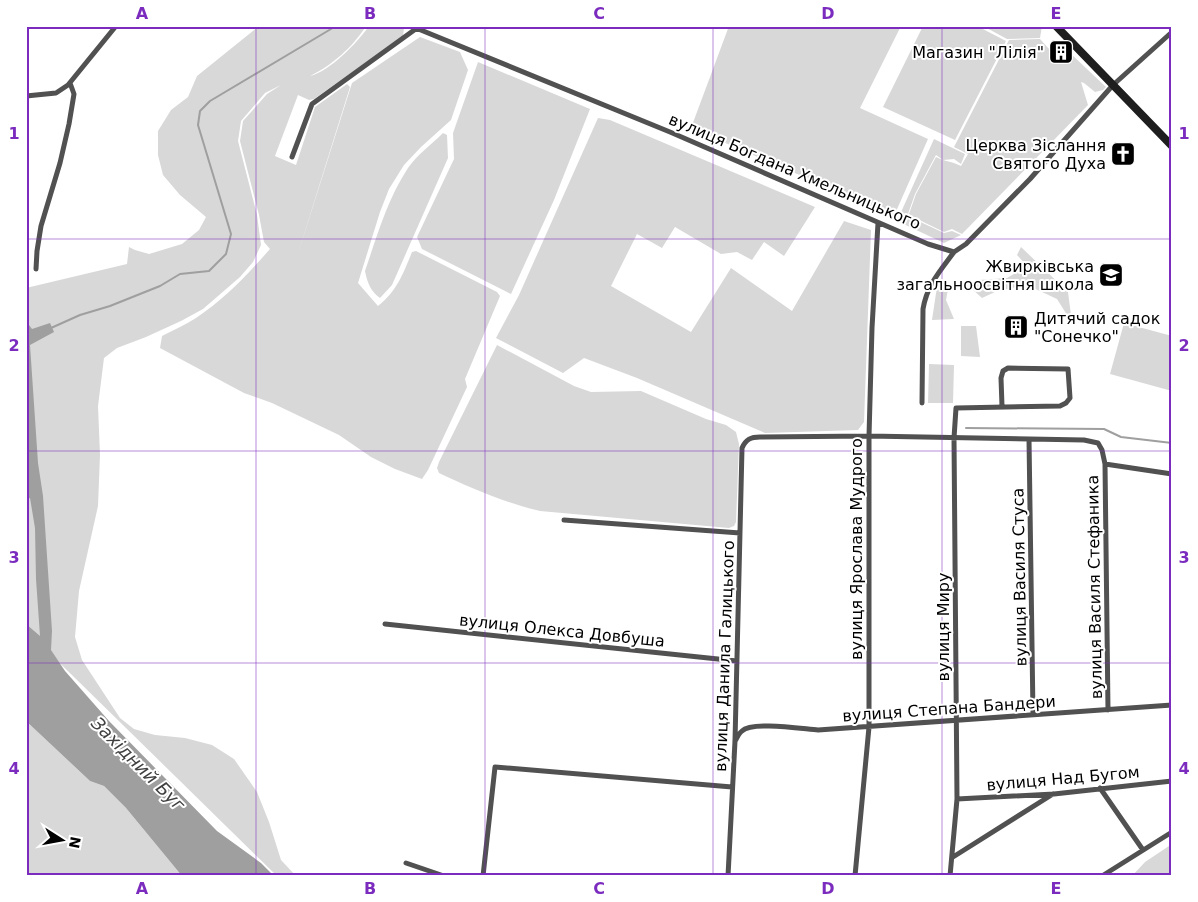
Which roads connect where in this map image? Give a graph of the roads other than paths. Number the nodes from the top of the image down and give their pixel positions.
1 (116, 26) edge
2 (1056, 26) edge
3 (414, 27) edge
4 (1172, 32) edge
5 (70, 83) junction
6 (1113, 85) junction
7 (26, 96) edge
8 (1172, 146) edge
9 (292, 157) dead end
10 (878, 223) junction
11 (954, 252) junction
12 (36, 269) dead end
13 (922, 403) dead end
14 (1002, 406) junction
15 (869, 436) junction
16 (954, 438) junction
17 (1030, 440) junction
18 (1104, 464) junction
19 (1172, 474) edge
20 (564, 520) dead end
21 (740, 534) junction
22 (385, 624) dead end
23 (737, 661) junction
24 (1172, 704) edge
25 (1108, 710) junction
26 (1033, 714) junction
27 (956, 719) junction
28 (869, 727) junction
29 (735, 741) junction
30 (1172, 780) edge
31 (732, 787) junction
32 (1100, 788) junction
33 (1054, 794) junction
34 (957, 799) junction
35 (1172, 832) edge
36 (1143, 850) junction
37 (953, 857) junction
38 (406, 863) dead end
39 (444, 876) edge
40 (483, 876) edge
41 (728, 876) edge
42 (856, 876) edge
43 (950, 876) edge
44 (1102, 876) edge

1 - 5 street
2 - 6 street
3 - 9 street
3 - 10 street, вулиця Богдана Хмельницького
4 - 6 street
5 - 7 street
5 - 12 street
6 - 8 street
6 - 11 street
10 - 11 street, вулиця Богдана Хмельницького
10 - 15 street, вулиця Ярослава Мудрого
11 - 13 street
14 - 14 street
14 - 16 street, вулиця Миру
15 - 16 street
15 - 21 street, вулиця Данила Галицького
15 - 28 street, вулиця Ярослава Мудрого
16 - 17 street
16 - 27 street, вулиця Миру
17 - 18 street
17 - 26 street, вулиця Василя Стуса
18 - 19 street
18 - 25 street, вулиця Василя Стефаника
20 - 21 street
21 - 23 street, вулиця Данила Галицького
22 - 23 street, вулиця Олекса Довбуша
23 - 29 street, вулиця Данила Галицького
24 - 25 street, вулиця Степана Бандери
25 - 26 street, вулиця Степана Бандери
26 - 27 street, вулиця Степана Бандери
27 - 28 street, вулиця Степана Бандери
27 - 34 street, вулиця Миру
28 - 29 street, вулиця Степана Бандери
28 - 42 street, вулиця Ярослава Мудрого
29 - 31 street, вулиця Данила Галицького
30 - 32 street, вулиця Над Бугом
31 - 40 street
31 - 41 street, вулиця Данила Галицького
32 - 33 street, вулиця Над Бугом
32 - 36 street
33 - 34 street, вулиця Над Бугом
33 - 37 street
34 - 37 street, вулиця Миру
35 - 36 street
36 - 44 street
37 - 43 street, вулиця Миру
38 - 39 street

